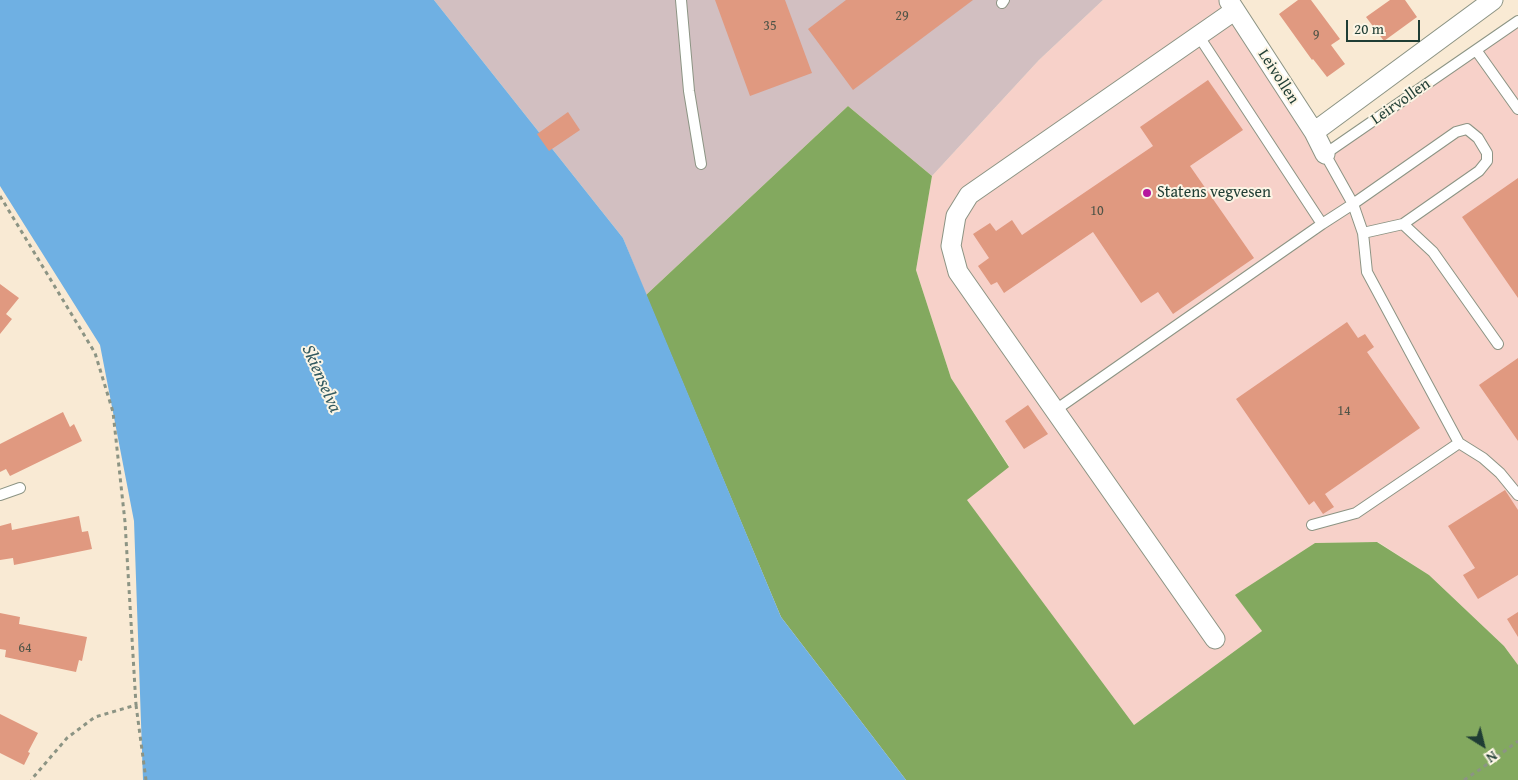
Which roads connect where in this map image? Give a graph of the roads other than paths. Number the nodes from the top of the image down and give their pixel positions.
1 (681, 0) edge
2 (1493, 0) edge
3 (1231, 5) edge
4 (1518, 21) edge
5 (1198, 36) junction
6 (1476, 50) junction
7 (1518, 109) edge
8 (1314, 132) junction
9 (1326, 154) junction
10 (701, 164) dead end
11 (1353, 204) junction
12 (1322, 224) junction
13 (1403, 224) junction
14 (1363, 233) junction
15 (1498, 344) dead end
16 (1054, 411) junction
17 (1459, 443) junction
18 (20, 488) dead end
19 (0, 495) edge
20 (1518, 495) edge
21 (1312, 525) dead end
22 (1215, 639) dead end

1 - 10 lane
2 - 8 street
3 - 5 street
3 - 8 street, Leivollen
4 - 6 lane, Leirvollen
5 - 12 lane
5 - 16 street
6 - 7 lane
6 - 9 lane, Leirvollen
8 - 9 street, Leivollen
9 - 11 lane
11 - 12 lane
11 - 13 lane
11 - 14 lane
12 - 16 lane
13 - 14 lane
13 - 15 lane
14 - 17 lane
16 - 22 street
17 - 20 lane
17 - 21 lane
18 - 19 lane

